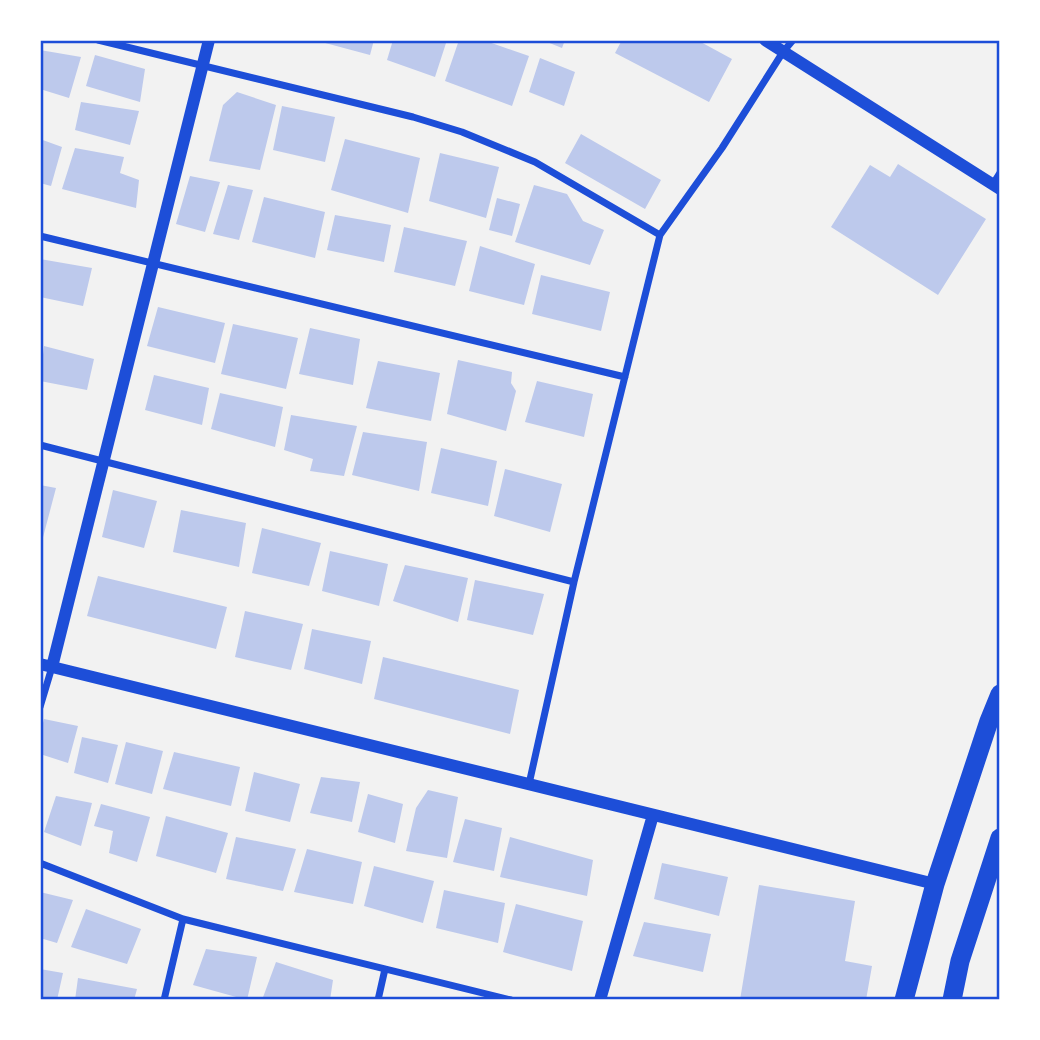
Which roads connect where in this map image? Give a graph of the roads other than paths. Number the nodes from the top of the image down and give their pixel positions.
1 (98, 40) edge
2 (209, 40) edge
3 (765, 40) edge
4 (793, 40) edge
5 (783, 52) junction
6 (202, 67) junction
7 (997, 182) edge
8 (660, 235) junction
9 (40, 236) edge
10 (153, 264) junction
11 (625, 377) junction
12 (40, 445) edge
13 (104, 461) junction
14 (574, 582) junction
15 (46, 666) edge
16 (1000, 694) edge
17 (40, 707) edge
18 (529, 784) junction
19 (653, 815) junction
20 (1000, 838) edge
21 (40, 863) edge
22 (935, 884) junction
23 (183, 919) junction
24 (386, 969) junction
25 (164, 1000) edge
26 (378, 1000) edge
27 (511, 1000) edge
28 (600, 1000) edge
29 (904, 1000) edge
30 (952, 1000) edge

1 - 6 street
2 - 6 street
3 - 5 street
4 - 5 street
5 - 7 street
5 - 8 street
6 - 8 street
6 - 10 street
8 - 11 street
9 - 10 street
10 - 11 street
10 - 13 street
11 - 14 street
12 - 13 street
13 - 14 street
13 - 15 street
14 - 18 street
15 - 17 street
15 - 18 street
16 - 22 highway
18 - 19 street
19 - 22 street
19 - 28 street
20 - 30 highway
21 - 23 street
22 - 29 highway
23 - 24 street
23 - 25 street
24 - 26 street
24 - 27 street

